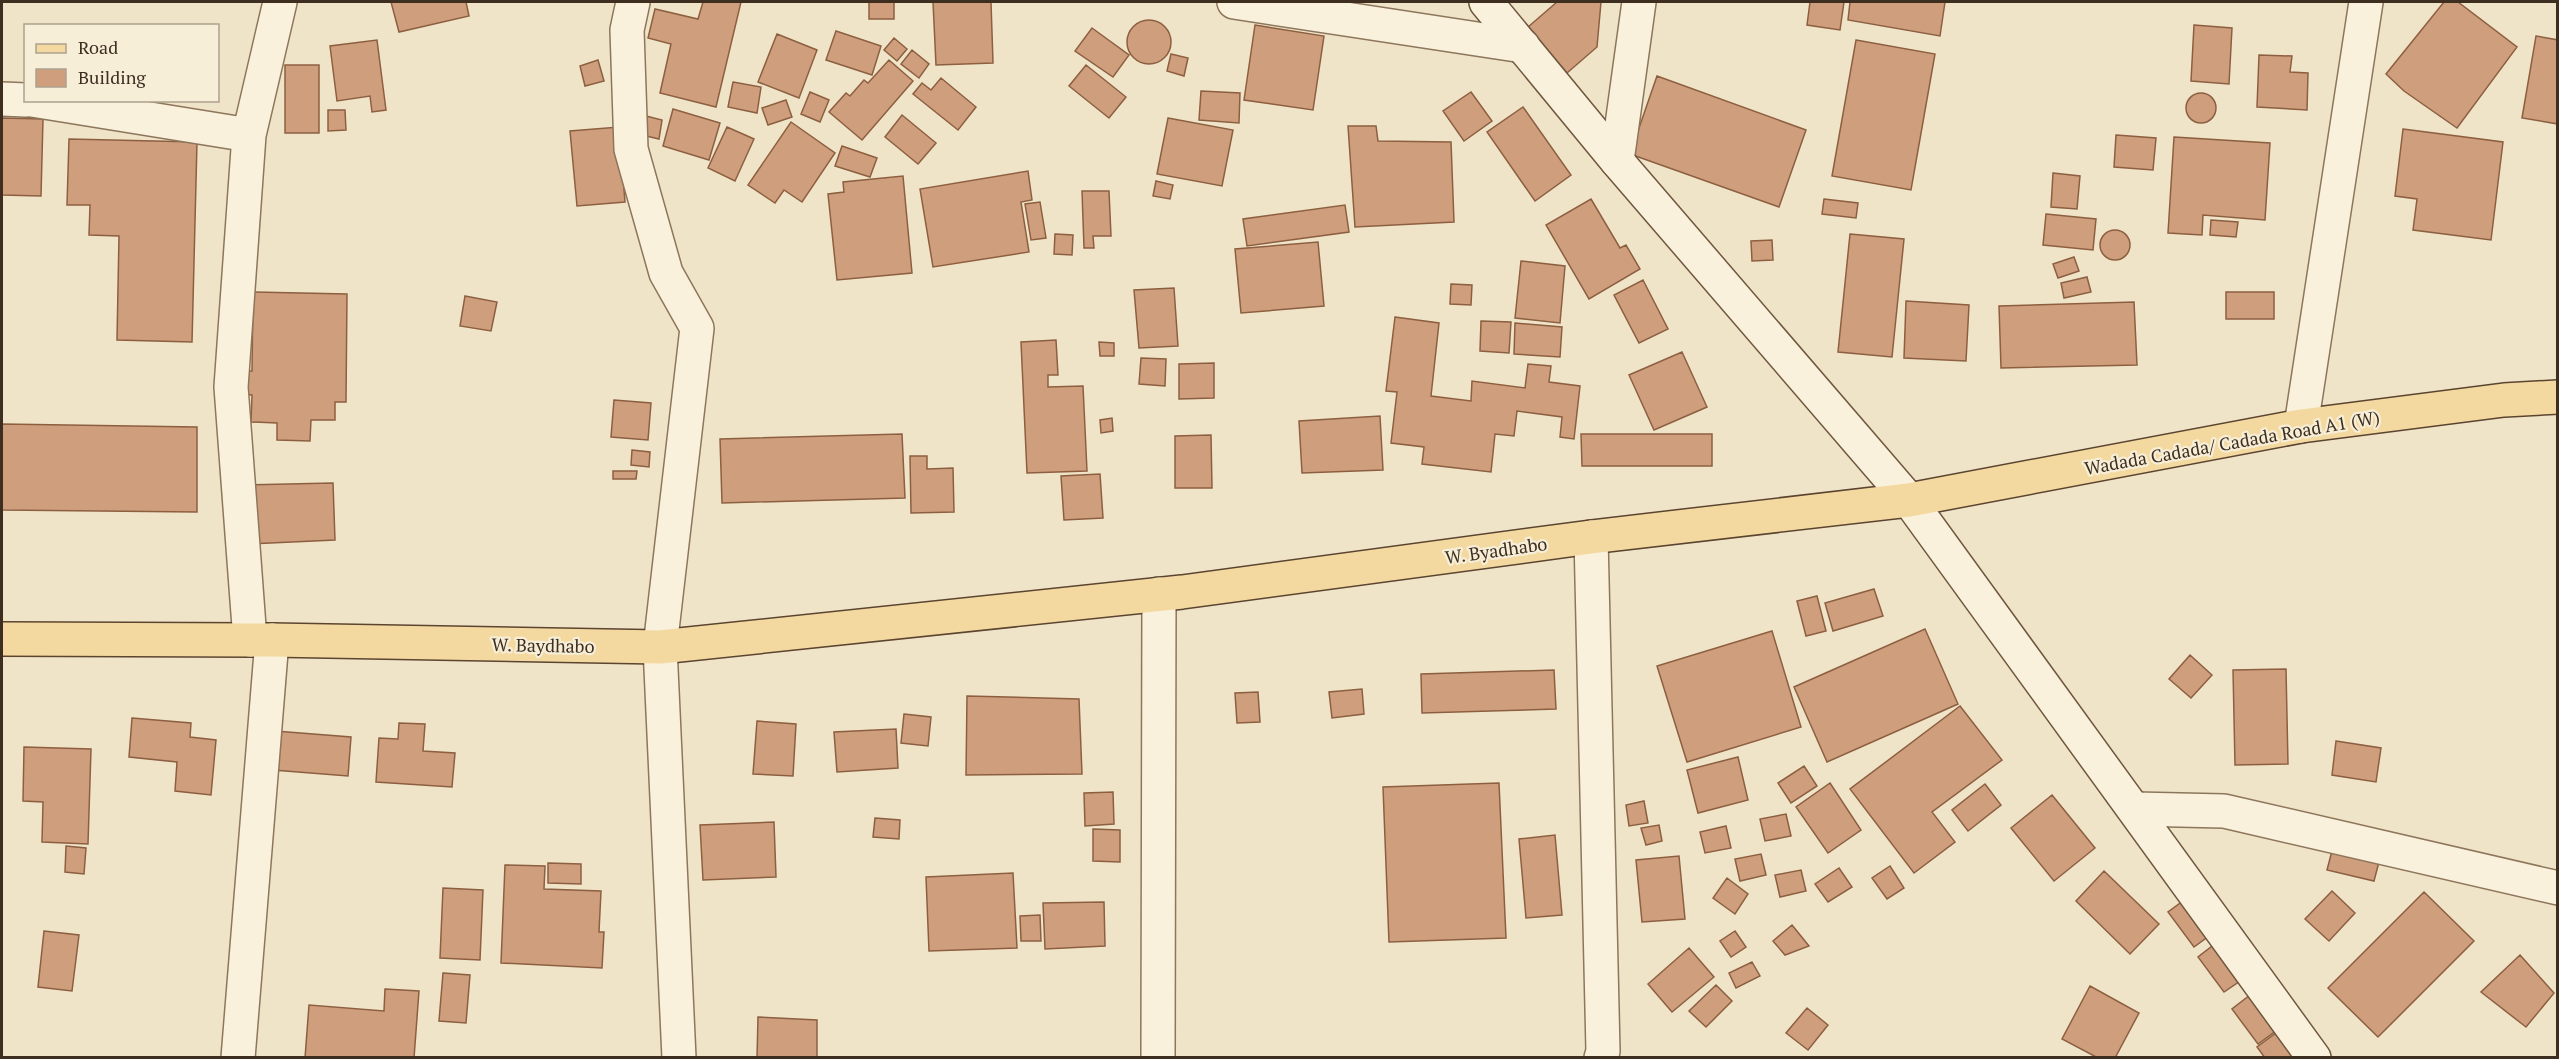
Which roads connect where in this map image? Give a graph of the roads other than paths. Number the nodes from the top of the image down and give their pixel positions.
1 (280, 2) edge
2 (633, 2) edge
3 (1234, 2) edge
4 (1486, 2) edge
5 (1639, 2) edge
6 (2366, 2) edge
7 (1523, 46) junction
8 (2, 99) edge
9 (24, 100) edge
10 (44, 102) edge
11 (249, 135) junction
12 (1617, 161) junction
13 (2558, 397) edge
14 (2301, 426) junction
15 (1909, 500) junction
16 (1591, 537) junction
17 (1159, 594) junction
18 (1083, 601) joint
19 (2, 639) edge
20 (261, 640) junction
21 (660, 647) junction
22 (2135, 809) junction
23 (2558, 888) edge
24 (238, 1058) edge
25 (679, 1058) edge
26 (1158, 1058) edge
27 (1601, 1058) edge
28 (2314, 1058) edge

1 - 11 street
2 - 21 street
3 - 7 street
4 - 7 street
5 - 12 street
6 - 14 street
7 - 12 street
8 - 9 street
10 - 11 street
11 - 20 street
12 - 15 street
13 - 14 main road, Wadada Cadada/ Cadada Road A1 (W)
14 - 15 main road, Wadada Cadada/ Cadada Road A1 (W)
15 - 16 main road, W. Byadhabo
15 - 22 street
16 - 17 main road, W. Byadhabo
16 - 27 street
17 - 18 main road, W. Byadhabo
17 - 26 street
18 - 21 main road, W. Baydhabo
19 - 20 main road, W. Baydhabo
20 - 21 main road, W. Baydhabo
20 - 24 street
21 - 25 street
22 - 23 street
22 - 28 street

